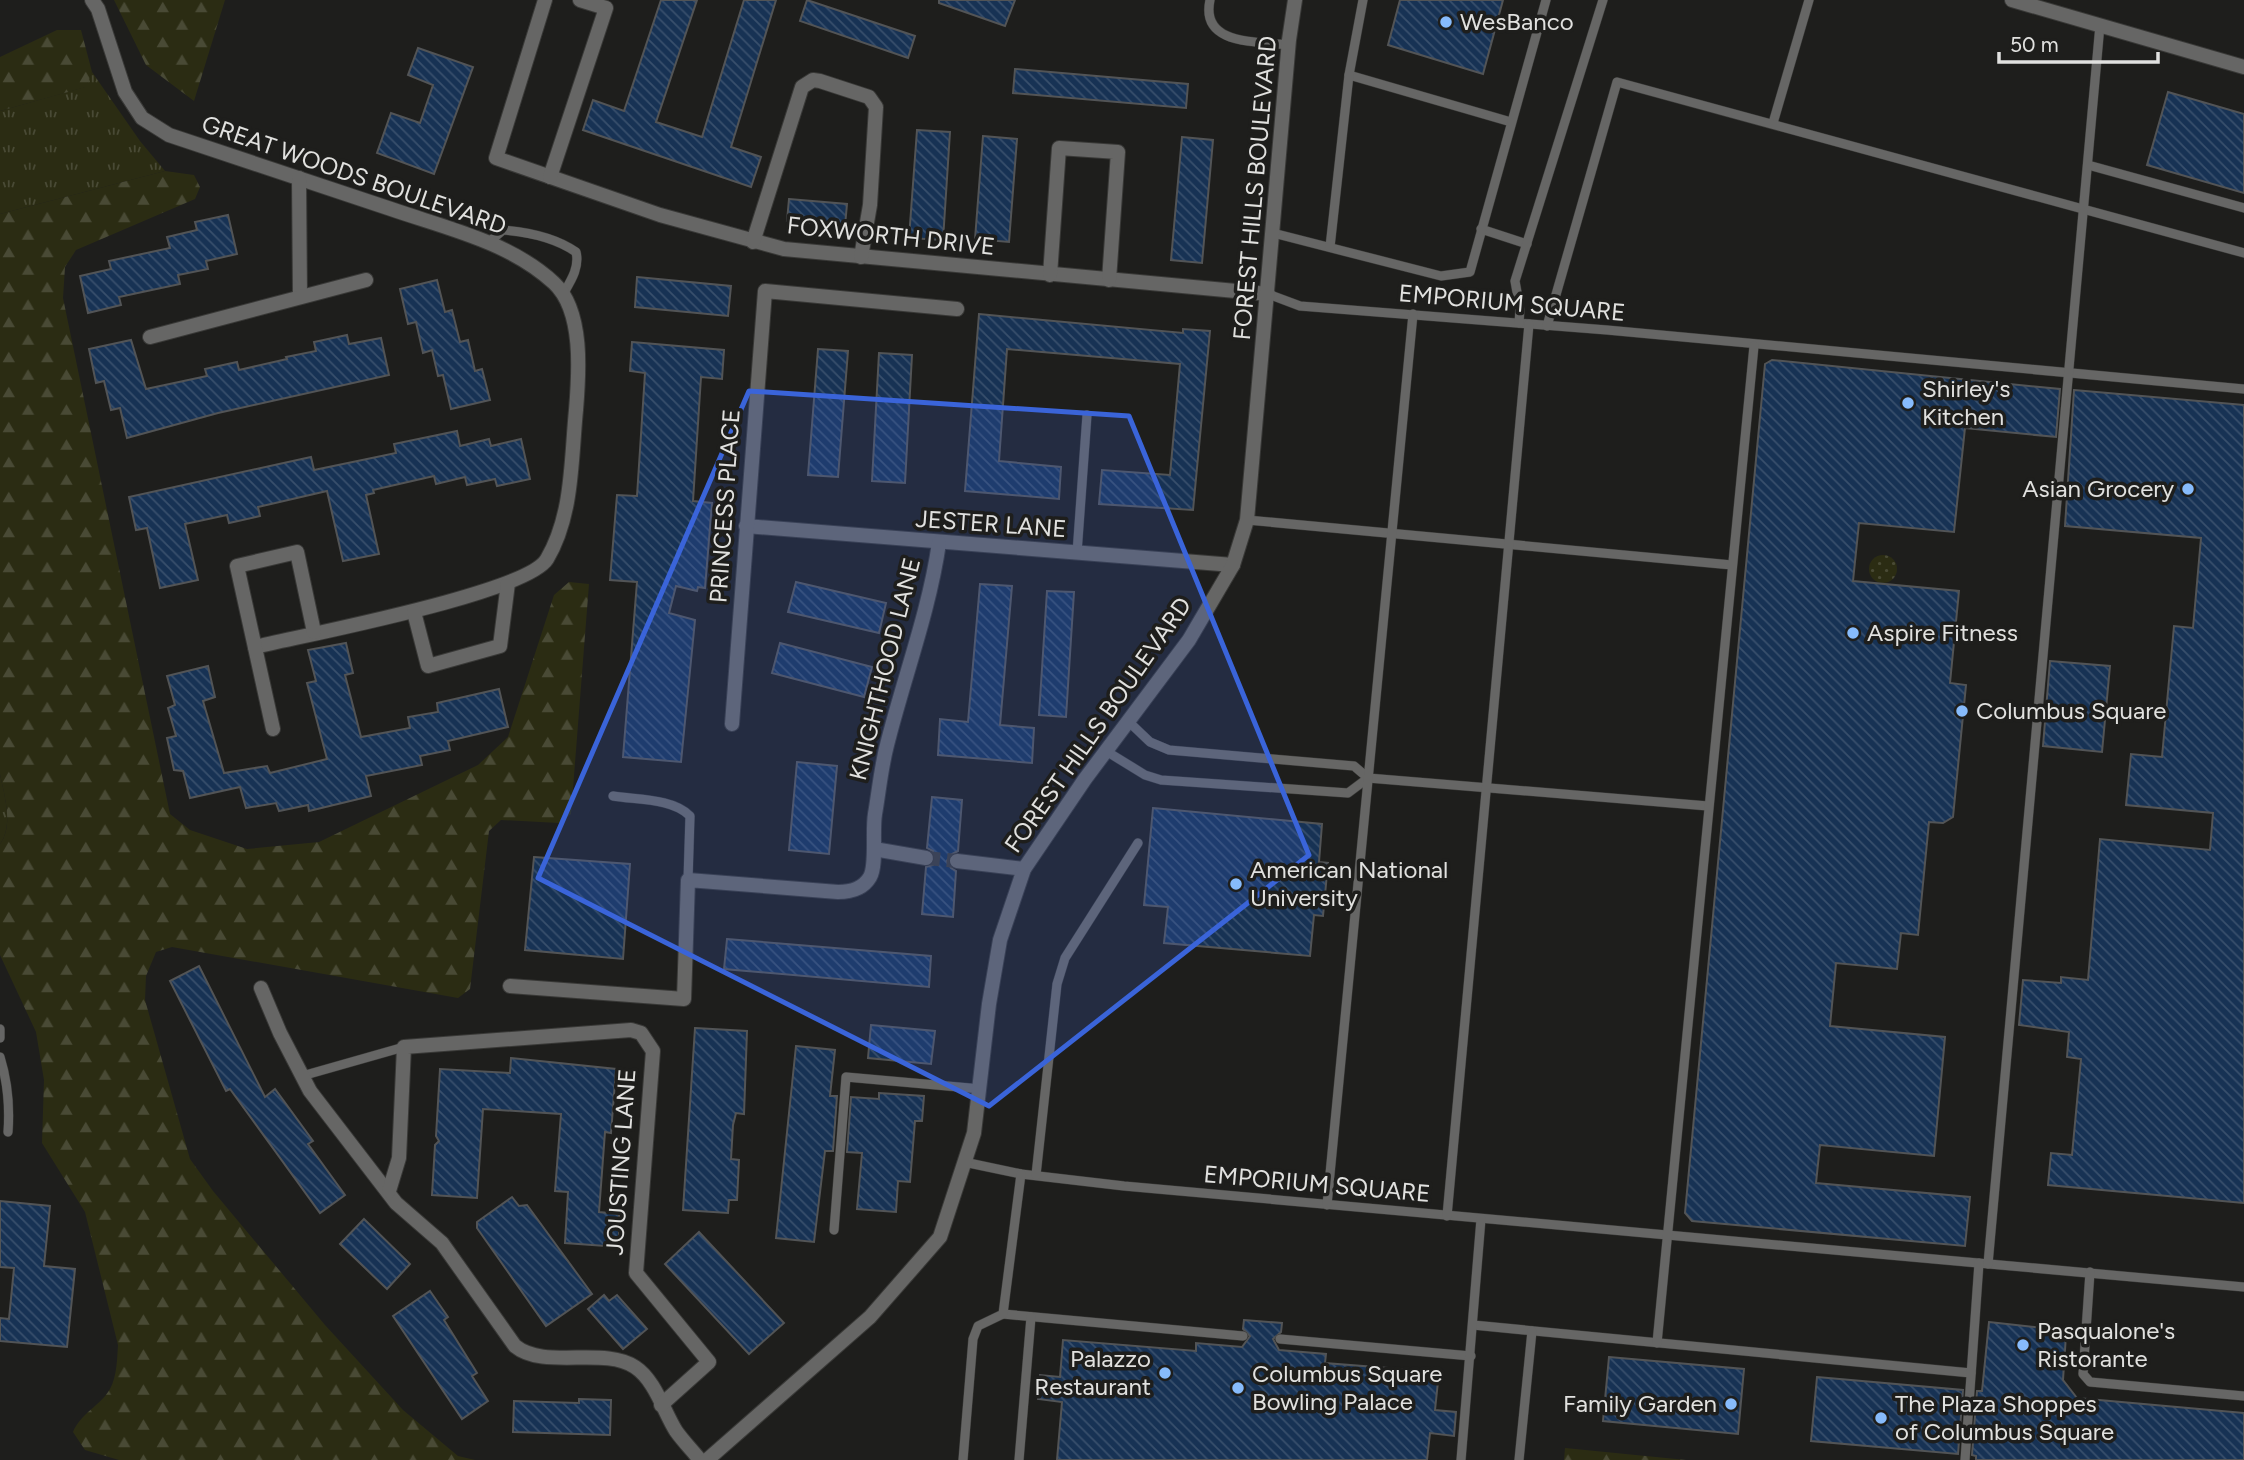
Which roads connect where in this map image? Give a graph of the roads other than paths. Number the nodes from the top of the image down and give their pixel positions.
1 (92, 0) edge
2 (545, 0) edge
3 (580, 0) edge
4 (1210, 0) edge
5 (1295, 0) edge
6 (1363, 0) edge
7 (1546, 0) edge
8 (1603, 0) edge
9 (1809, 0) edge
10 (2012, 0) edge
11 (2100, 25) junction
12 (1289, 45) junction
13 (2244, 67) edge
14 (1349, 75) junction
15 (1511, 122) junction
16 (1773, 124) junction
17 (2088, 165) junction
18 (550, 177) junction
19 (299, 178) junction
20 (2244, 208) edge
21 (2084, 209) junction
22 (1481, 229) junction
23 (1273, 233) junction
24 (753, 242) junction
25 (488, 243) junction
26 (1527, 244) junction
27 (1330, 247) junction
28 (2244, 253) edge
29 (862, 257) junction
30 (1050, 275) junction
31 (366, 280) dead end
32 (1109, 280) junction
33 (1268, 294) junction
34 (562, 296) junction
35 (300, 297) junction
36 (957, 309) dead end
37 (1413, 314) junction
38 (1519, 323) junction
39 (1530, 324) junction
40 (1547, 326) junction
41 (150, 337) dead end
42 (1754, 345) junction
43 (2068, 374) junction
44 (2244, 390) edge
45 (1087, 415) dead end
46 (1247, 520) junction
47 (746, 526) junction
48 (1392, 534) junction
49 (939, 543) junction
50 (1509, 544) junction
51 (1077, 553) junction
52 (1233, 565) junction
53 (1732, 565) junction
54 (508, 583) junction
55 (414, 612) junction
56 (314, 632) junction
57 (255, 647) junction
58 (1129, 722) junction
59 (732, 724) dead end
60 (273, 729) dead end
61 (1106, 751) junction
62 (1368, 778) junction
63 (1486, 788) junction
64 (612, 796) dead end
65 (1708, 806) junction
66 (1138, 843) dead end
67 (874, 849) junction
68 (926, 858) tunnel mouth
69 (957, 861) tunnel mouth
70 (1024, 869) junction
71 (688, 880) junction
72 (510, 986) dead end
73 (261, 988) dead end
74 (0, 1029) edge
75 (0, 1038) edge
76 (404, 1047) junction
77 (0, 1057) edge
78 (302, 1076) junction
79 (981, 1089) junction
80 (8, 1132) dead end
81 (964, 1162) junction
82 (1021, 1174) junction
83 (1036, 1175) junction
84 (388, 1191) junction
85 (1327, 1205) junction
86 (1447, 1216) junction
87 (1481, 1219) junction
88 (834, 1230) dead end
89 (1667, 1236) junction
90 (1983, 1264) junction
91 (2090, 1272) junction
92 (2244, 1287) edge
93 (1003, 1314) junction
94 (1031, 1317) junction
95 (1473, 1325) junction
96 (1532, 1331) junction
97 (1242, 1336) dead end
98 (1280, 1339) dead end
99 (1657, 1343) junction
100 (1471, 1356) junction
101 (1971, 1373) junction
102 (2244, 1396) edge
103 (662, 1405) junction
104 (700, 1460) edge
105 (707, 1460) edge
106 (963, 1460) edge
107 (1018, 1460) edge
108 (1461, 1460) edge
109 (1519, 1460) edge
110 (1965, 1460) edge

1 - 19 street, GREAT WOODS BOULEVARD
2 - 18 street, FOXWORTH DRIVE
3 - 18 street
4 - 12 lane
5 - 12 street, FOREST HILLS BOULEVARD
6 - 14 lane
7 - 15 lane
8 - 26 lane
9 - 16 lane
10 - 11 street
11 - 13 street
11 - 17 lane
12 - 23 street, FOREST HILLS BOULEVARD
14 - 15 lane
14 - 27 lane
15 - 22 lane
16 - 21 lane
16 - 40 lane
17 - 20 lane
17 - 21 lane
18 - 24 street, FOXWORTH DRIVE
19 - 25 street, GREAT WOODS BOULEVARD
19 - 35 street
21 - 28 lane
21 - 43 lane
22 - 26 lane
22 - 27 lane
23 - 27 lane
23 - 33 street, FOREST HILLS BOULEVARD
24 - 29 street, FOXWORTH DRIVE
24 - 29 street
25 - 34 street, GREAT WOODS BOULEVARD
25 - 34 lane
26 - 38 lane
29 - 30 street, FOXWORTH DRIVE
30 - 32 street, FOXWORTH DRIVE
30 - 32 street
31 - 35 street
32 - 33 street, FOXWORTH DRIVE
33 - 37 lane, EMPORIUM SQUARE
33 - 46 street, FOREST HILLS BOULEVARD
34 - 54 street, GREAT WOODS BOULEVARD
35 - 41 street
36 - 47 street, PRINCESS PLACE
37 - 38 lane, EMPORIUM SQUARE
37 - 48 lane
38 - 39 lane, EMPORIUM SQUARE
39 - 40 lane, EMPORIUM SQUARE
39 - 50 lane
40 - 42 lane, EMPORIUM SQUARE
42 - 43 lane, EMPORIUM SQUARE
42 - 53 lane
43 - 44 lane
43 - 90 lane
45 - 51 lane
46 - 48 lane
46 - 52 street, FOREST HILLS BOULEVARD
47 - 49 street, JESTER LANE
47 - 59 street, PRINCESS PLACE
48 - 50 lane
48 - 62 lane
49 - 51 street, JESTER LANE
49 - 67 street, KNIGHTHOOD LANE
50 - 53 lane
50 - 63 lane
51 - 52 street, JESTER LANE
52 - 58 street, FOREST HILLS BOULEVARD
53 - 65 lane
54 - 55 street, GREAT WOODS BOULEVARD
54 - 55 street
55 - 56 street, GREAT WOODS BOULEVARD
56 - 57 street, GREAT WOODS BOULEVARD
56 - 57 street
57 - 60 street
58 - 61 street, FOREST HILLS BOULEVARD
58 - 62 lane
61 - 62 lane
61 - 70 street, FOREST HILLS BOULEVARD
62 - 63 lane
62 - 85 lane
63 - 65 lane
63 - 86 lane
64 - 71 lane
65 - 89 lane
66 - 83 lane
67 - 68 street
67 - 71 street, KNIGHTHOOD LANE
69 - 70 street
70 - 79 street, FOREST HILLS BOULEVARD
71 - 72 street
73 - 78 street
74 - 75 lane
76 - 78 lane
76 - 84 street
76 - 103 street, JOUSTING LANE
77 - 80 lane
78 - 84 street
79 - 81 street, FOREST HILLS BOULEVARD
79 - 88 lane
81 - 82 lane, EMPORIUM SQUARE
81 - 105 street, FOREST HILLS BOULEVARD
82 - 83 lane, EMPORIUM SQUARE
82 - 93 lane
83 - 85 lane, EMPORIUM SQUARE
84 - 103 street
85 - 86 lane, EMPORIUM SQUARE
86 - 87 lane, EMPORIUM SQUARE
87 - 89 lane, EMPORIUM SQUARE
87 - 95 lane
89 - 90 lane, EMPORIUM SQUARE
89 - 99 lane
90 - 91 lane
90 - 101 lane
91 - 92 lane
91 - 102 lane
93 - 94 lane
93 - 106 lane
94 - 97 lane
94 - 107 lane
95 - 96 lane
95 - 100 lane
96 - 99 lane
96 - 109 lane
98 - 100 lane
99 - 101 lane
100 - 108 lane
101 - 110 lane
103 - 104 street

